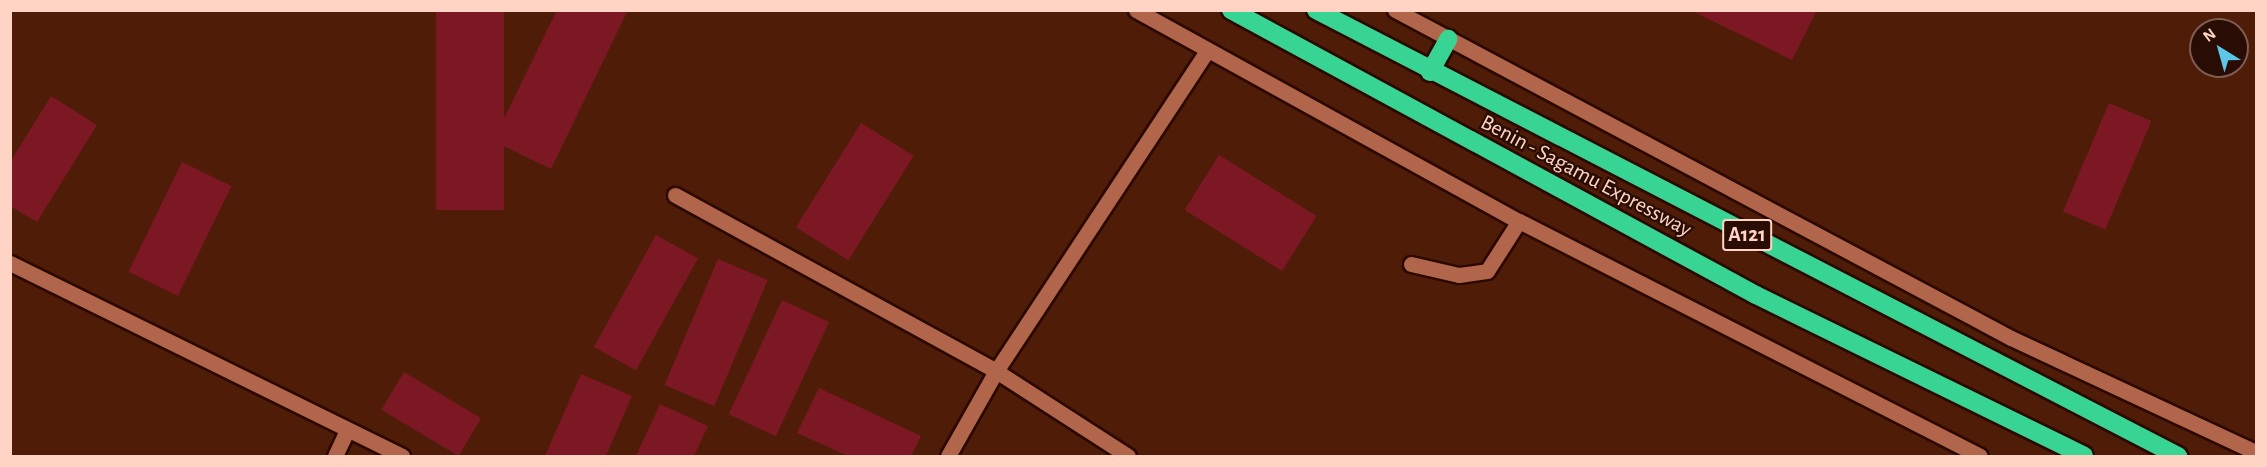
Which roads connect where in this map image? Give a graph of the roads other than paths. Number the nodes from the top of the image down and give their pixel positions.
1 (1136, 10) edge
2 (1231, 10) edge
3 (1316, 10) edge
4 (1395, 10) edge
5 (1448, 39) junction
6 (1207, 51) junction
7 (1430, 72) junction
8 (675, 195) dead end
9 (1519, 221) junction
10 (10, 263) edge
11 (1412, 264) dead end
12 (996, 371) junction
13 (347, 430) junction
14 (2256, 453) edge
15 (335, 456) edge
16 (402, 456) edge
17 (948, 456) edge
18 (1128, 456) edge
19 (1980, 456) edge
20 (2084, 456) edge
21 (2178, 456) edge

1 - 6 street
2 - 20 highway, Benin - Sagamu Expressway / A121
3 - 7 highway, A121
4 - 5 street
5 - 7 highway
5 - 14 street
6 - 9 street
6 - 12 street
7 - 21 highway, A121
8 - 12 street
9 - 11 street
9 - 19 street
10 - 13 street
12 - 17 street
12 - 18 street
13 - 15 street
13 - 16 street

